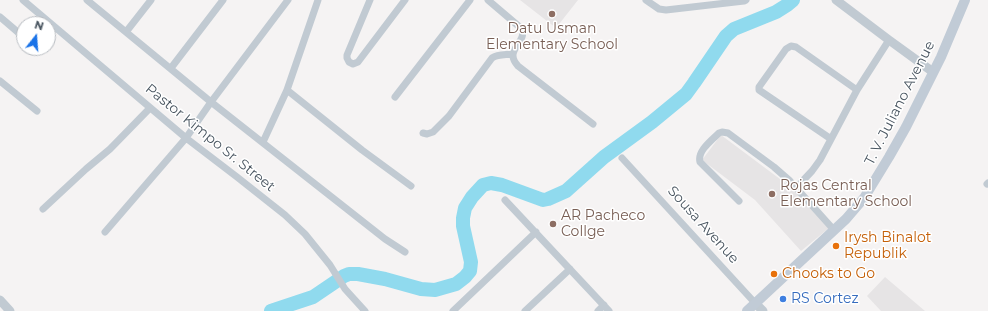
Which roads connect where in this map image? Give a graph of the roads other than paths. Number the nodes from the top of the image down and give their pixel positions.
1 (23, 0) edge
2 (87, 0) edge
3 (151, 0) edge
4 (223, 0) edge
5 (288, 0) edge
6 (318, 0) edge
7 (370, 0) edge
8 (405, 0) edge
9 (470, 0) edge
10 (488, 0) edge
11 (646, 0) edge
12 (744, 0) edge
13 (836, 0) edge
14 (965, 0) edge
15 (0, 17) edge
16 (16, 31) edge
17 (126, 32) junction
18 (889, 40) junction
19 (512, 54) junction
20 (170, 68) junction
21 (933, 72) junction
22 (0, 81) edge
23 (287, 90) junction
24 (857, 90) junction
25 (395, 97) dead end
26 (211, 102) junction
27 (150, 108) junction
28 (37, 111) dead end
29 (593, 124) dead end
30 (423, 133) dead end
31 (186, 138) junction
32 (831, 140) junction
33 (263, 142) junction
34 (622, 158) dead end
35 (411, 186) dead end
36 (796, 188) junction
37 (504, 200) dead end
38 (739, 202) dead end
39 (43, 209) dead end
40 (834, 230) junction
41 (105, 232) dead end
42 (536, 232) junction
43 (405, 252) dead end
44 (570, 269) junction
45 (0, 300) edge
46 (755, 303) junction
47 (606, 308) edge
48 (10, 311) edge
49 (365, 311) edge
50 (453, 311) edge
51 (525, 311) edge
52 (598, 311) edge
53 (747, 311) edge
54 (763, 311) edge

1 - 27 street, Pastor Kimpo Sr. Street
2 - 17 street
3 - 17 street
4 - 20 street
5 - 26 street
6 - 23 street
7 - 8 street
9 - 25 street
10 - 19 street
11 - 12 street
13 - 18 street
14 - 21 main road, T. V. Juliano Avenue
15 - 16 street
17 - 20 street
18 - 21 street
18 - 24 street
19 - 29 street
19 - 30 street
20 - 26 street
21 - 40 main road, T. V. Juliano Avenue
22 - 28 street
23 - 33 street
23 - 35 street
24 - 32 street
24 - 32 street
26 - 31 street
26 - 33 street
27 - 31 street, Pastor Kimpo Sr. Street
27 - 39 street
31 - 41 street
31 - 49 street, Pastor Kimpo Sr. Street
32 - 36 street
33 - 43 street
34 - 46 street, Sousa Avenue
36 - 38 street
36 - 40 street
37 - 42 street
40 - 46 main road, T. V. Juliano Avenue
42 - 44 street
42 - 50 street
44 - 47 street
44 - 51 street
45 - 48 street
46 - 53 main road, T. V. Juliano Avenue
46 - 54 street, Sousa Avenue
47 - 52 street

